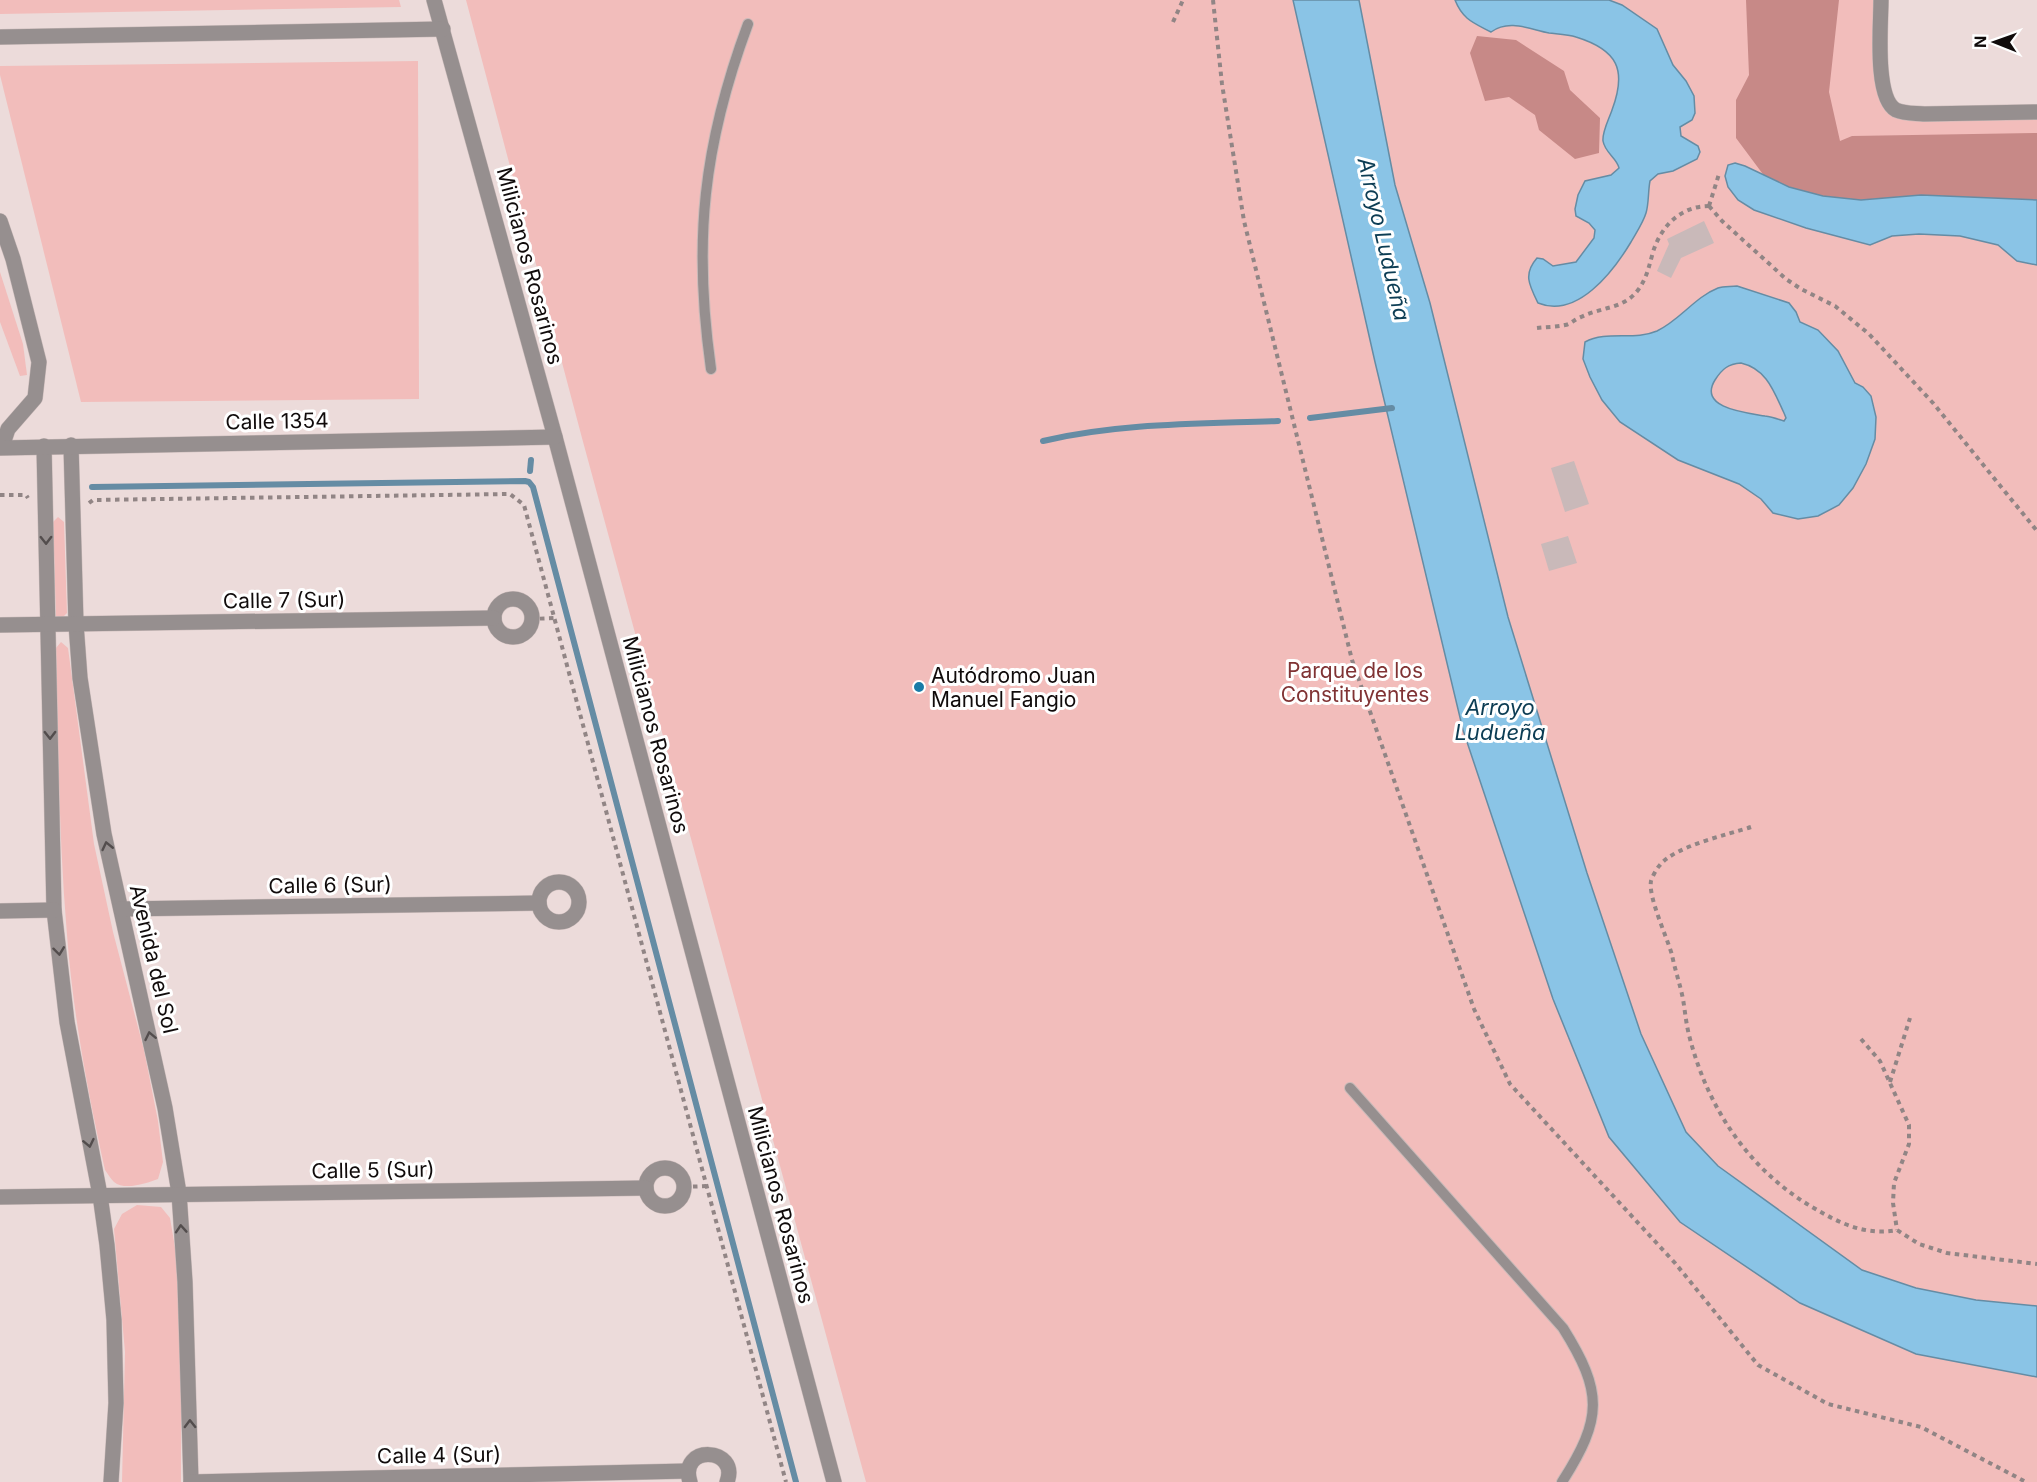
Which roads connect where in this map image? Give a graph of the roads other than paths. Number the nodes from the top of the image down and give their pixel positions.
1 (434, 0) edge
2 (1881, 0) edge
3 (748, 24) dead end
4 (443, 29) junction
5 (0, 37) edge
6 (2037, 112) edge
7 (0, 221) edge
8 (711, 369) dead end
9 (555, 437) junction
10 (72, 445) junction
11 (44, 446) junction
12 (1, 447) edge
13 (494, 618) junction
14 (48, 624) junction
15 (76, 624) junction
16 (0, 625) edge
17 (539, 903) dead end
18 (121, 909) junction
19 (54, 910) junction
20 (0, 911) edge
21 (1350, 1088) dead end
22 (646, 1188) junction
23 (179, 1193) junction
24 (100, 1195) junction
25 (0, 1197) edge
26 (689, 1477) edge
27 (111, 1482) edge
28 (191, 1482) edge
29 (727, 1482) edge
30 (834, 1482) edge
31 (1562, 1482) edge

1 - 4 street, Milicianos Rosarinos
2 - 6 street
3 - 8 lane
4 - 5 street
4 - 9 street, Milicianos Rosarinos
7 - 12 street
9 - 10 street, Calle 1354
9 - 30 street, Milicianos Rosarinos
10 - 11 street, Calle 1354
10 - 15 street, Avenida del Sol
11 - 12 street, Calle 1354
11 -> 14 street
13 - 13 street
13 - 15 street, Calle 7 (Sur)
14 - 15 street, Calle 7 (Sur)
14 - 16 street, Calle 7 (Sur)
14 -> 19 street
18 -> 15 street, Avenida del Sol
17 - 18 street, Calle 6 (Sur)
23 -> 18 street, Avenida del Sol
19 - 20 street
19 -> 24 street
21 - 31 lane
22 - 22 street
22 - 23 street, Calle 5 (Sur)
23 - 24 street, Calle 5 (Sur)
28 -> 23 street, Avenida del Sol
24 - 25 street, Calle 5 (Sur)
24 - 27 street
26 - 28 street, Calle 4 (Sur)
26 - 29 street, Calle 4 (Sur)

